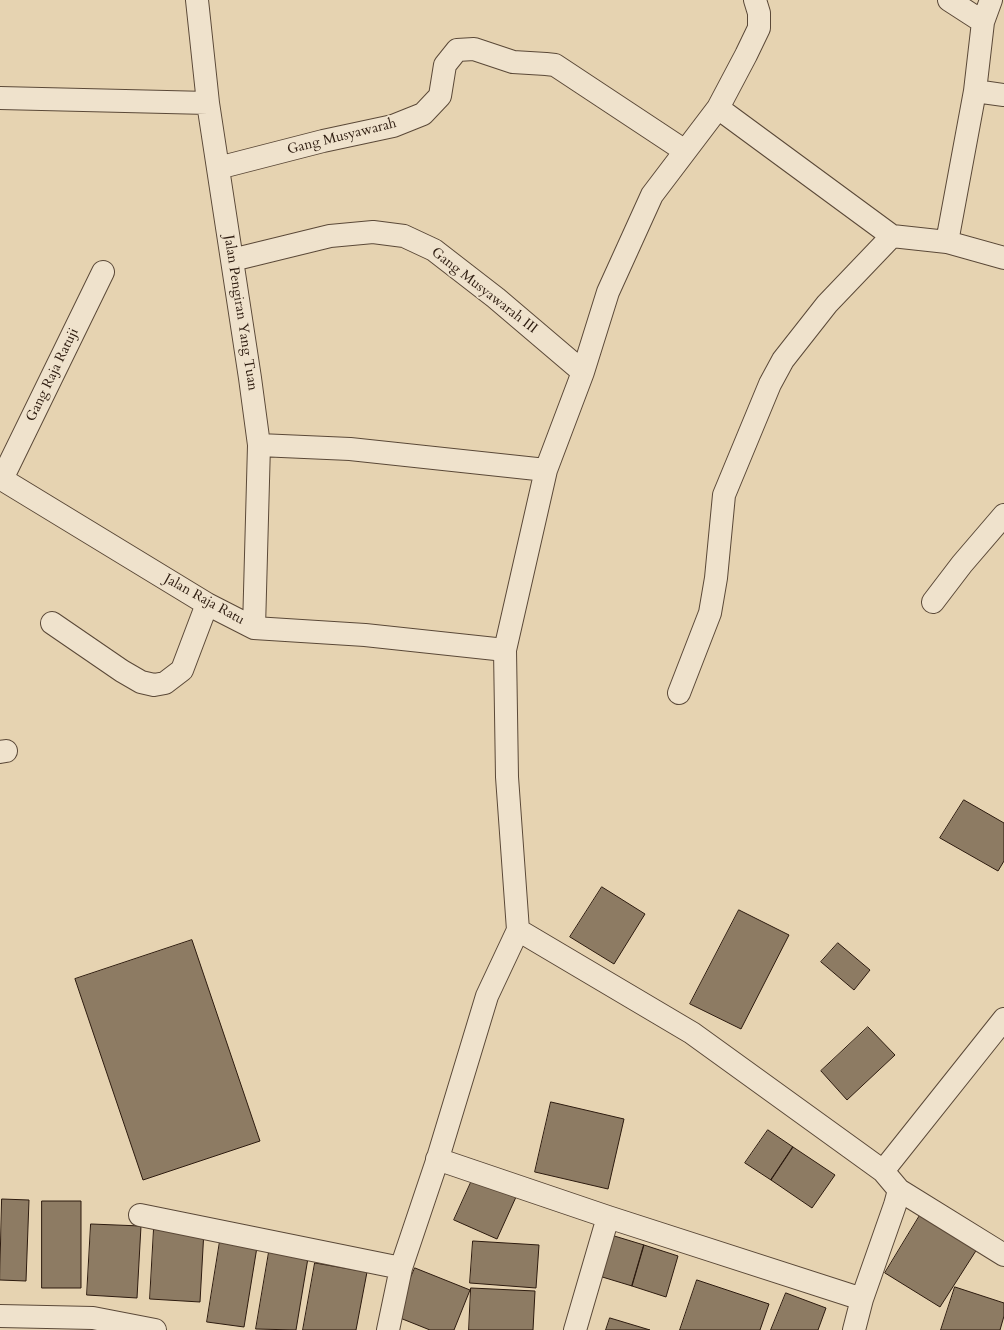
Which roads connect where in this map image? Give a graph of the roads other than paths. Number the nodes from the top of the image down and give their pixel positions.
1 (198, 0) edge
2 (755, 0) edge
3 (949, 0) edge
4 (991, 0) edge
5 (984, 22) junction
6 (975, 91) junction
7 (1004, 95) edge
8 (0, 98) edge
9 (208, 102) junction
10 (718, 108) junction
11 (685, 151) junction
12 (218, 168) junction
13 (892, 236) junction
14 (947, 242) junction
15 (1004, 258) edge
16 (232, 260) junction
17 (103, 272) dead end
18 (583, 372) junction
19 (259, 445) junction
20 (546, 470) junction
21 (1, 479) edge
22 (1004, 515) edge
23 (932, 602) dead end
24 (207, 604) junction
25 (52, 623) dead end
26 (254, 628) junction
27 (505, 650) junction
28 (679, 693) dead end
29 (518, 930) junction
30 (1004, 1019) edge
31 (437, 1159) junction
32 (883, 1171) junction
33 (899, 1190) junction
34 (140, 1214) dead end
35 (608, 1217) junction
36 (1004, 1255) edge
37 (400, 1268) junction
38 (862, 1299) junction
39 (0, 1316) edge
40 (92, 1324) edge
41 (155, 1330) edge
42 (388, 1330) edge
43 (575, 1330) edge
44 (854, 1330) edge

1 - 9 street, Jalan Pengiran Yang Tuan
2 - 10 street
3 - 5 street
4 - 5 street
5 - 6 street
6 - 7 street
6 - 14 street
8 - 9 street
9 - 12 street, Jalan Pengiran Yang Tuan
10 - 11 street
10 - 13 street
11 - 12 street, Gang Musyawarah
11 - 18 street
12 - 16 street, Jalan Pengiran Yang Tuan
13 - 14 street
13 - 28 street
14 - 15 street
16 - 18 street, Gang Musyawarah III
16 - 19 street, Jalan Pengiran Yang Tuan
17 - 21 street, Gang Raja Ratuji
18 - 20 street
19 - 20 street
19 - 26 street, Jalan Pengiran Yang Tuan
20 - 27 street
21 - 24 street, Jalan Raja Ratu
22 - 23 street
24 - 25 street
24 - 26 street, Jalan Raja Ratu
26 - 27 street, Jalan Raja Ratu
27 - 29 street
29 - 31 street
29 - 32 street
30 - 32 street
31 - 35 street
31 - 37 street
32 - 33 street
33 - 36 street
33 - 38 street
34 - 37 street
35 - 38 street
35 - 43 street
37 - 42 street
38 - 44 street
39 - 40 street
40 - 41 street

